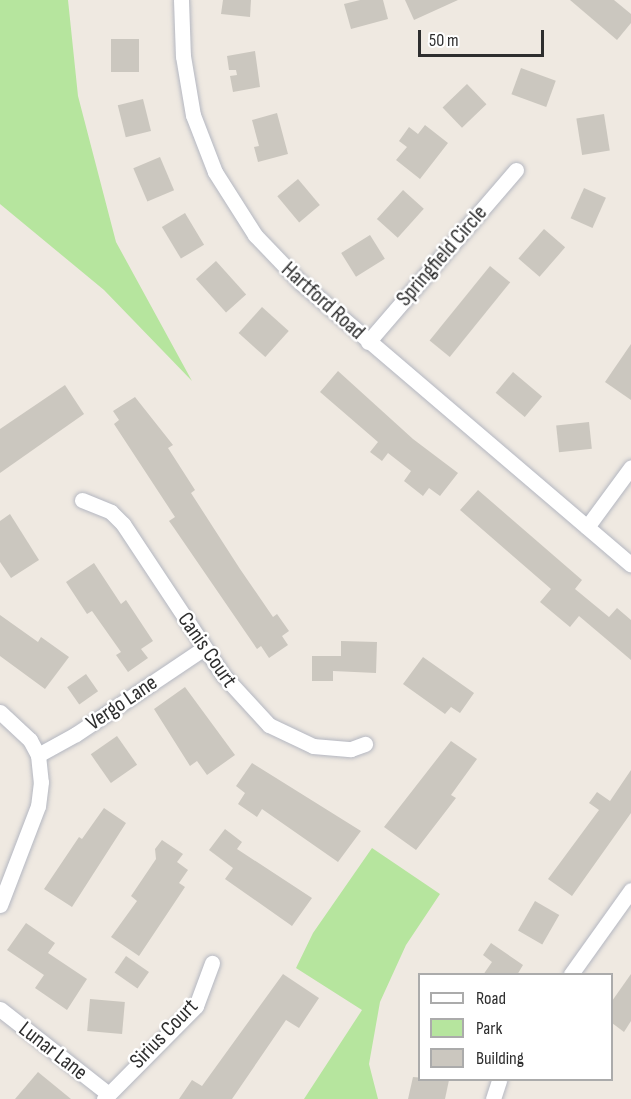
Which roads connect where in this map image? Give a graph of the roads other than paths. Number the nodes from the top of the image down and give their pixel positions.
1 (181, 0) edge
2 (516, 170) dead end
3 (368, 342) junction
4 (631, 467) edge
5 (82, 500) dead end
6 (587, 527) junction
7 (631, 565) edge
8 (204, 648) junction
9 (0, 712) edge
10 (364, 744) dead end
11 (38, 755) junction
12 (631, 890) edge
13 (0, 905) edge
14 (212, 963) dead end
15 (572, 973) edge
16 (0, 1009) edge
17 (499, 1081) edge
18 (106, 1096) edge
19 (493, 1099) edge

1 - 3 street, Hartford Road
2 - 3 street, Springfield Circle
3 - 6 street, Hartford Road
4 - 6 street
5 - 8 street, Canis Court
6 - 7 street, Hartford Road
8 - 10 street, Canis Court
8 - 11 street, Vergo Lane
9 - 11 street
11 - 13 street
12 - 15 street
14 - 18 street, Sirius Court
16 - 18 street, Lunar Lane
17 - 19 street

